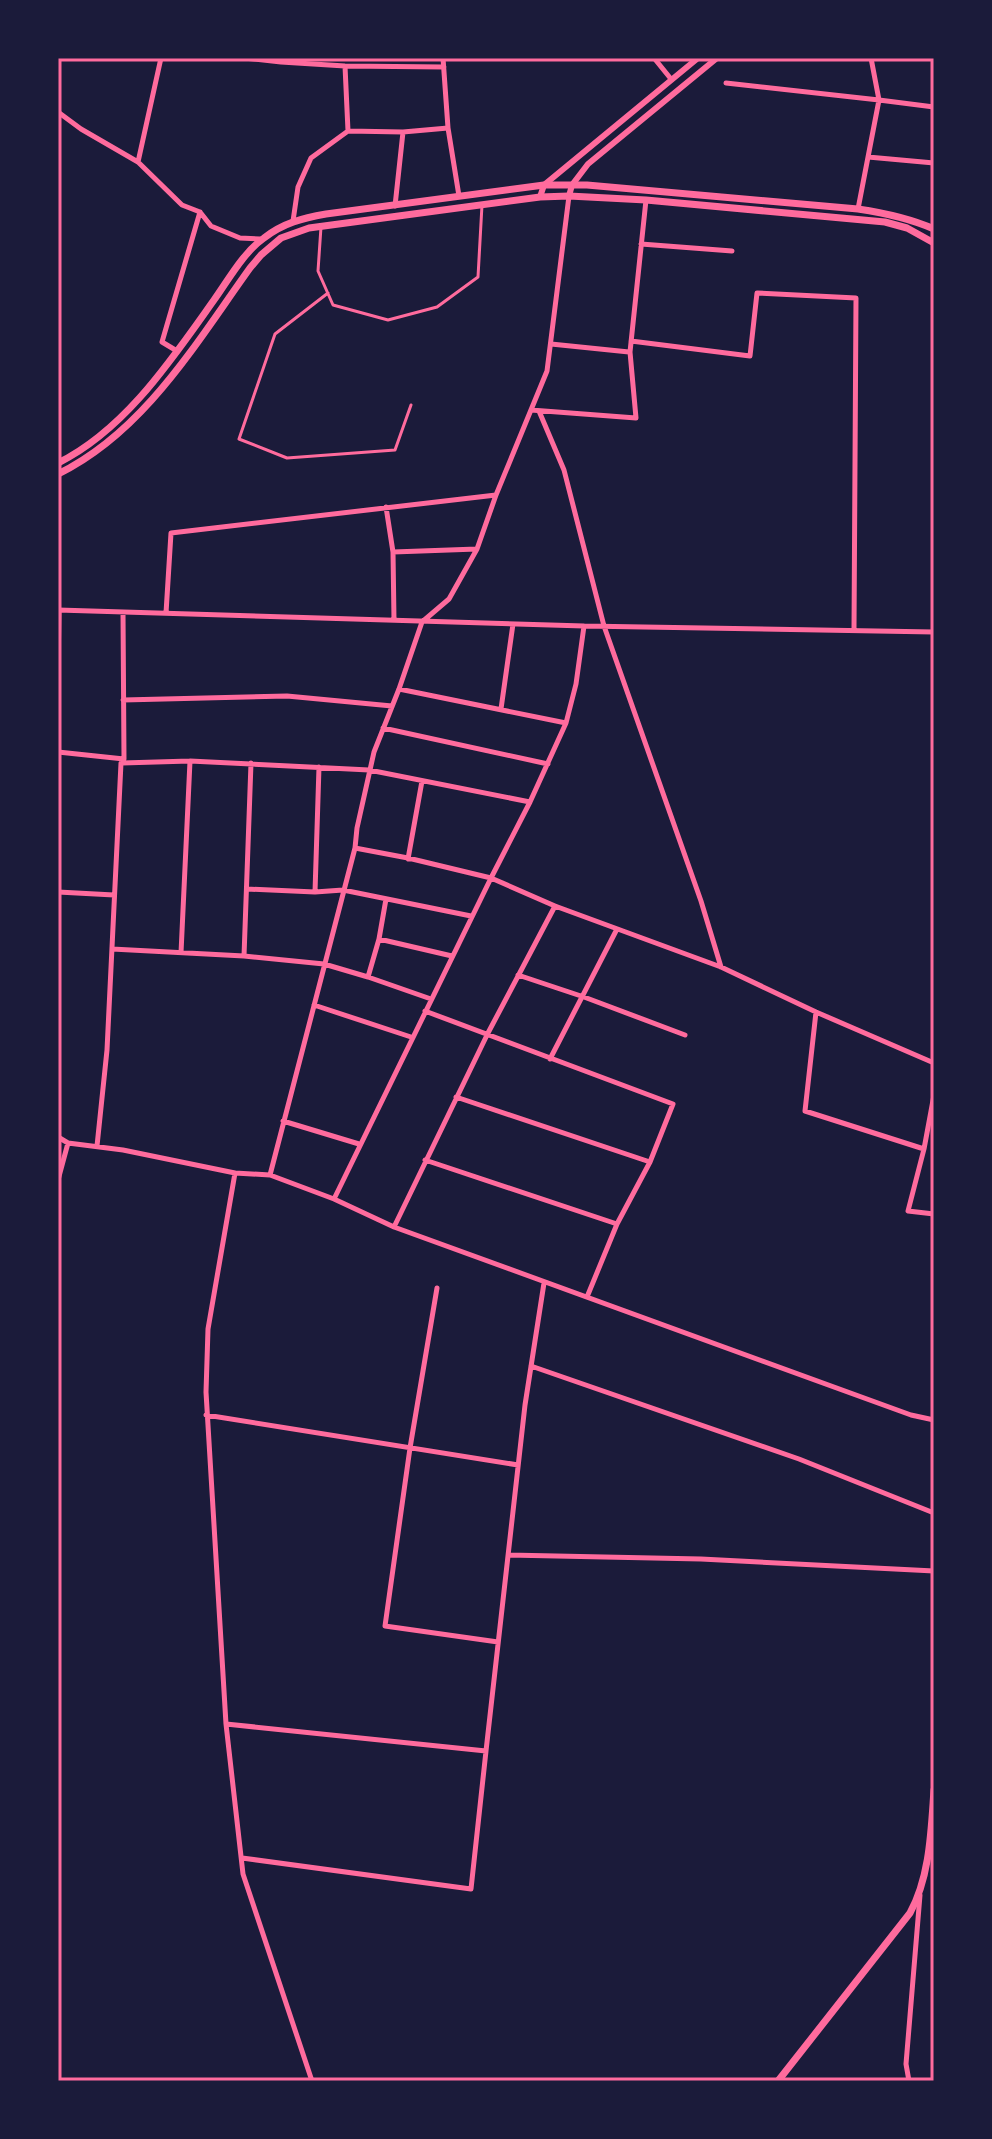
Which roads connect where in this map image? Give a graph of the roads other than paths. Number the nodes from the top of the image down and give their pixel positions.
1 (161, 58) edge
2 (244, 58) edge
3 (443, 58) edge
4 (654, 58) edge
5 (698, 58) edge
6 (717, 58) edge
7 (871, 58) edge
8 (281, 60) edge
9 (345, 66) junction
10 (444, 67) junction
11 (671, 79) junction
12 (726, 83) dead end
13 (879, 100) junction
14 (934, 107) edge
15 (58, 112) edge
16 (448, 128) junction
17 (348, 131) junction
18 (403, 132) junction
19 (868, 157) junction
20 (138, 162) junction
21 (934, 163) edge
22 (544, 185) junction
23 (572, 185) junction
24 (569, 196) junction
25 (459, 197) junction
26 (540, 197) junction
27 (646, 200) junction
28 (482, 205) junction
29 (395, 206) junction
30 (858, 209) junction
31 (200, 212) junction
32 (293, 221) junction
33 (321, 226) junction
34 (933, 236) edge
35 (261, 239) junction
36 (641, 244) junction
37 (732, 251) dead end
38 (328, 293) junction
39 (631, 341) junction
40 (551, 344) junction
41 (177, 351) junction
42 (630, 352) junction
43 (411, 405) dead end
44 (531, 410) junction
45 (539, 411) junction
46 (58, 463) edge
47 (58, 474) edge
48 (496, 495) junction
49 (386, 507) junction
50 (477, 549) junction
51 (393, 552) junction
52 (58, 610) edge
53 (123, 612) junction
54 (166, 613) junction
55 (394, 620) junction
56 (422, 622) junction
57 (513, 624) junction
58 (584, 626) junction
59 (604, 626) junction
60 (854, 629) junction
61 (934, 632) edge
62 (58, 670) edge
63 (399, 689) junction
64 (123, 700) junction
65 (392, 706) junction
66 (501, 709) junction
67 (566, 723) junction
68 (383, 728) junction
69 (58, 752) edge
70 (122, 761) junction
71 (190, 761) junction
72 (251, 763) junction
73 (548, 764) junction
74 (319, 767) junction
75 (369, 770) junction
76 (422, 781) junction
77 (530, 802) junction
78 (355, 848) junction
79 (408, 859) junction
80 (491, 878) junction
81 (247, 889) junction
82 (343, 890) junction
83 (58, 892) edge
84 (315, 892) junction
85 (114, 895) junction
86 (386, 899) junction
87 (555, 906) junction
88 (471, 916) junction
89 (617, 929) junction
90 (379, 939) junction
91 (112, 949) junction
92 (181, 953) junction
93 (244, 956) junction
94 (452, 956) junction
95 (324, 964) junction
96 (721, 967) junction
97 (518, 975) junction
98 (368, 977) junction
99 (584, 997) junction
100 (431, 999) junction
101 (314, 1005) junction
102 (425, 1011) junction
103 (816, 1012) junction
104 (488, 1033) junction
105 (685, 1035) dead end
106 (411, 1037) junction
107 (550, 1059) junction
108 (934, 1063) edge
109 (934, 1095) edge
110 (456, 1097) junction
111 (283, 1121) junction
112 (58, 1137) edge
113 (68, 1143) junction
114 (359, 1144) junction
115 (97, 1146) junction
116 (924, 1149) junction
117 (425, 1160) junction
118 (650, 1162) junction
119 (235, 1173) junction
120 (270, 1175) junction
121 (58, 1180) edge
122 (334, 1199) junction
123 (934, 1214) edge
124 (617, 1224) junction
125 (394, 1227) junction
126 (544, 1283) junction
127 (437, 1288) dead end
128 (587, 1297) junction
129 (531, 1366) junction
130 (206, 1415) junction
131 (934, 1420) edge
132 (410, 1448) junction
133 (518, 1465) junction
134 (934, 1513) edge
135 (508, 1555) junction
136 (934, 1571) edge
137 (498, 1642) junction
138 (226, 1724) junction
139 (486, 1751) junction
140 (934, 1790) edge
141 (242, 1858) junction
142 (921, 1894) junction
143 (312, 2081) edge
144 (778, 2081) edge
145 (909, 2081) edge

1 - 20 street
2 - 8 street
3 - 10 street
4 - 11 street
5 - 11 street
6 - 23 street
7 - 13 street
8 - 9 street
9 - 10 street
9 - 17 street
10 - 16 street
11 - 22 street
12 - 13 street
13 - 14 street
13 - 19 street
15 - 20 street
16 - 18 street
16 - 25 street
17 - 18 street
17 - 32 street
18 - 29 street
19 - 21 street
19 - 30 street
20 - 31 street
22 - 23 main road
22 - 25 main road
22 - 26 street
23 - 24 street
23 - 30 main road
24 - 26 main road
24 - 27 main road
24 - 40 street
25 - 29 main road
26 - 28 main road
27 - 34 main road
27 - 36 street
28 - 33 main road
28 - 38 lane
29 - 32 main road
30 - 34 main road
31 - 35 street
31 - 41 street
32 - 35 main road
33 - 38 lane
33 - 47 main road
35 - 41 main road
36 - 37 street
36 - 39 street
38 - 43 lane
39 - 42 street
39 - 60 street
40 - 42 street
40 - 44 street
41 - 46 main road
42 - 45 street
44 - 45 street
44 - 48 street
45 - 59 street
48 - 49 street
48 - 50 street
49 - 51 street
49 - 54 street
50 - 51 street
50 - 56 street
51 - 55 street
52 - 53 street
52 - 62 street
53 - 54 street
53 - 64 street
54 - 55 street
55 - 56 street
56 - 57 street
56 - 63 street
57 - 58 street
57 - 66 street
58 - 59 street
58 - 67 street
59 - 60 street
59 - 96 street
60 - 61 street
63 - 65 street
63 - 66 street
64 - 65 street
64 - 70 street
65 - 68 street
66 - 67 street
67 - 73 street
68 - 73 street
68 - 75 street
69 - 70 street
70 - 71 street
70 - 85 street
71 - 72 street
71 - 92 street
72 - 74 street
72 - 81 street
73 - 77 street
74 - 75 street
74 - 84 street
75 - 76 street
75 - 78 street
76 - 77 street
76 - 79 street
77 - 80 street
78 - 79 street
78 - 82 street
79 - 80 street
80 - 87 street
80 - 88 street
81 - 84 street
81 - 93 street
82 - 84 street
82 - 86 street
82 - 95 street
83 - 85 street
85 - 91 street
86 - 88 street
86 - 90 street
87 - 89 street
87 - 97 street
88 - 94 street
89 - 96 street
89 - 99 street
90 - 94 street
90 - 98 street
91 - 92 street
91 - 115 street
92 - 93 street
93 - 95 street
94 - 100 street
95 - 98 street
95 - 101 street
96 - 103 street
97 - 99 street
97 - 104 street
98 - 100 street
99 - 105 street
99 - 107 street
100 - 102 street
101 - 106 street
101 - 111 street
102 - 104 street
102 - 106 street
103 - 108 street
103 - 116 street
104 - 107 street
104 - 110 street
106 - 114 street
107 - 118 street
109 - 116 street
110 - 117 street
110 - 118 street
111 - 114 street
111 - 120 street
112 - 113 street
113 - 115 street
113 - 121 street
114 - 122 street
115 - 119 street
116 - 123 street
117 - 124 street
117 - 125 street
118 - 124 street
119 - 120 street
119 - 130 street
120 - 122 street
122 - 125 street
124 - 128 street
125 - 126 street
126 - 128 street
126 - 129 street
127 - 132 street
128 - 131 street
129 - 133 street
129 - 134 street
130 - 132 street
130 - 138 street
132 - 133 street
132 - 137 street
133 - 135 street
135 - 136 street
135 - 137 street
137 - 139 street
138 - 139 street
138 - 141 street
139 - 141 street
140 - 142 main road
141 - 143 street
142 - 144 main road
142 - 145 street

